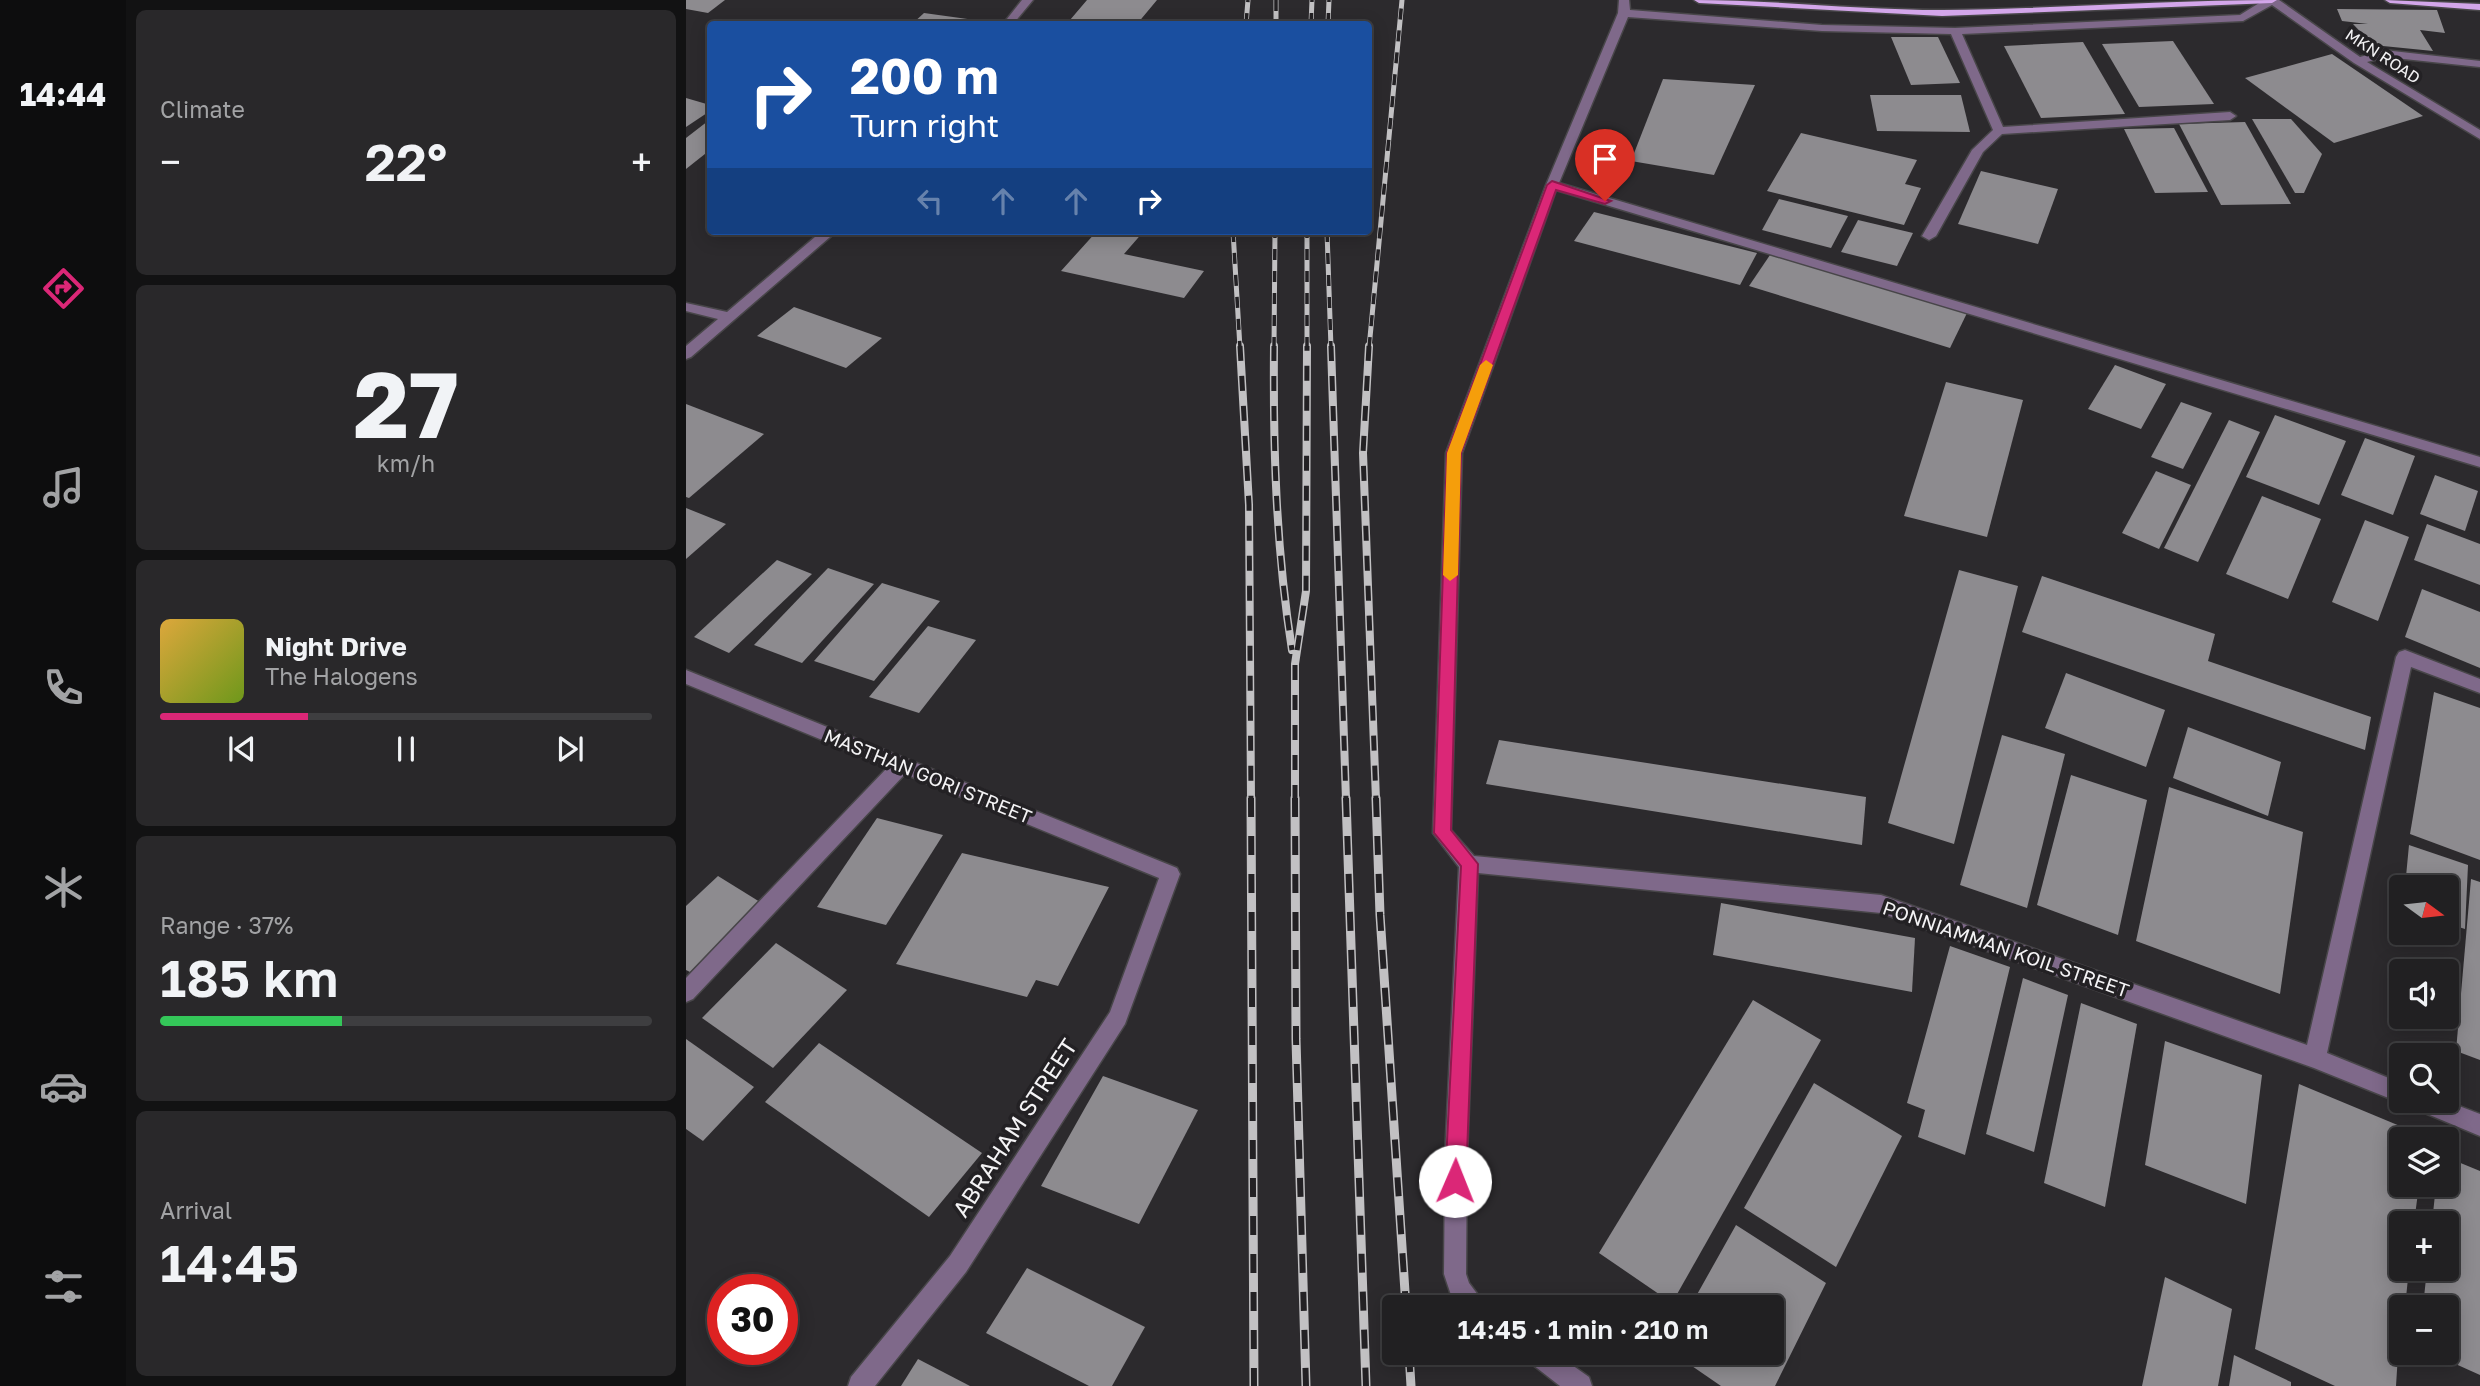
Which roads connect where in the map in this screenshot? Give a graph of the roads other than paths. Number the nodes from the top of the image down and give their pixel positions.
1 (1028, 0) edge
2 (1699, 0) edge
3 (2272, 0) edge
4 (2389, 0) edge
5 (1624, 6) edge
6 (2480, 7) edge
7 (1010, 21) edge
8 (1955, 31) junction
9 (2358, 61) junction
10 (2480, 64) edge
11 (2230, 116) dead end
12 (1999, 131) junction
13 (2480, 135) edge
14 (1552, 185) junction
15 (825, 235) edge
16 (1929, 236) dead end
17 (686, 307) edge
18 (729, 317) junction
19 (686, 354) edge
20 (2480, 463) edge
21 (686, 677) edge
22 (2480, 686) edge
23 (902, 765) junction
24 (1469, 864) junction
25 (1170, 874) joint
26 (686, 992) edge
27 (2315, 1058) junction
28 (2389, 1088) edge
29 (2450, 1113) edge
30 (2480, 1125) edge
31 (1466, 1295) edge
32 (1552, 1365) edge
33 (860, 1386) edge
34 (1580, 1386) edge

1 - 7 street
2 - 3 main road
3 - 8 street
3 - 9 street, MKN ROAD
4 - 6 main road
5 - 8 street
5 - 14 street
8 - 12 street
9 - 10 street
9 - 13 street, MKN ROAD
11 - 12 street
12 - 16 street
14 - 20 street
14 - 24 street
15 - 18 street
17 - 18 street
18 - 19 street
21 - 23 street, MASTHAN GORI STREET
22 - 27 street
23 - 25 street, MASTHAN GORI STREET
23 - 26 street
24 - 27 street, PONNIAMMAN KOIL STREET
24 - 31 street
25 - 33 street, ABRAHAM STREET
27 - 28 street, PONNIAMMAN KOIL STREET
29 - 30 street
32 - 34 street

